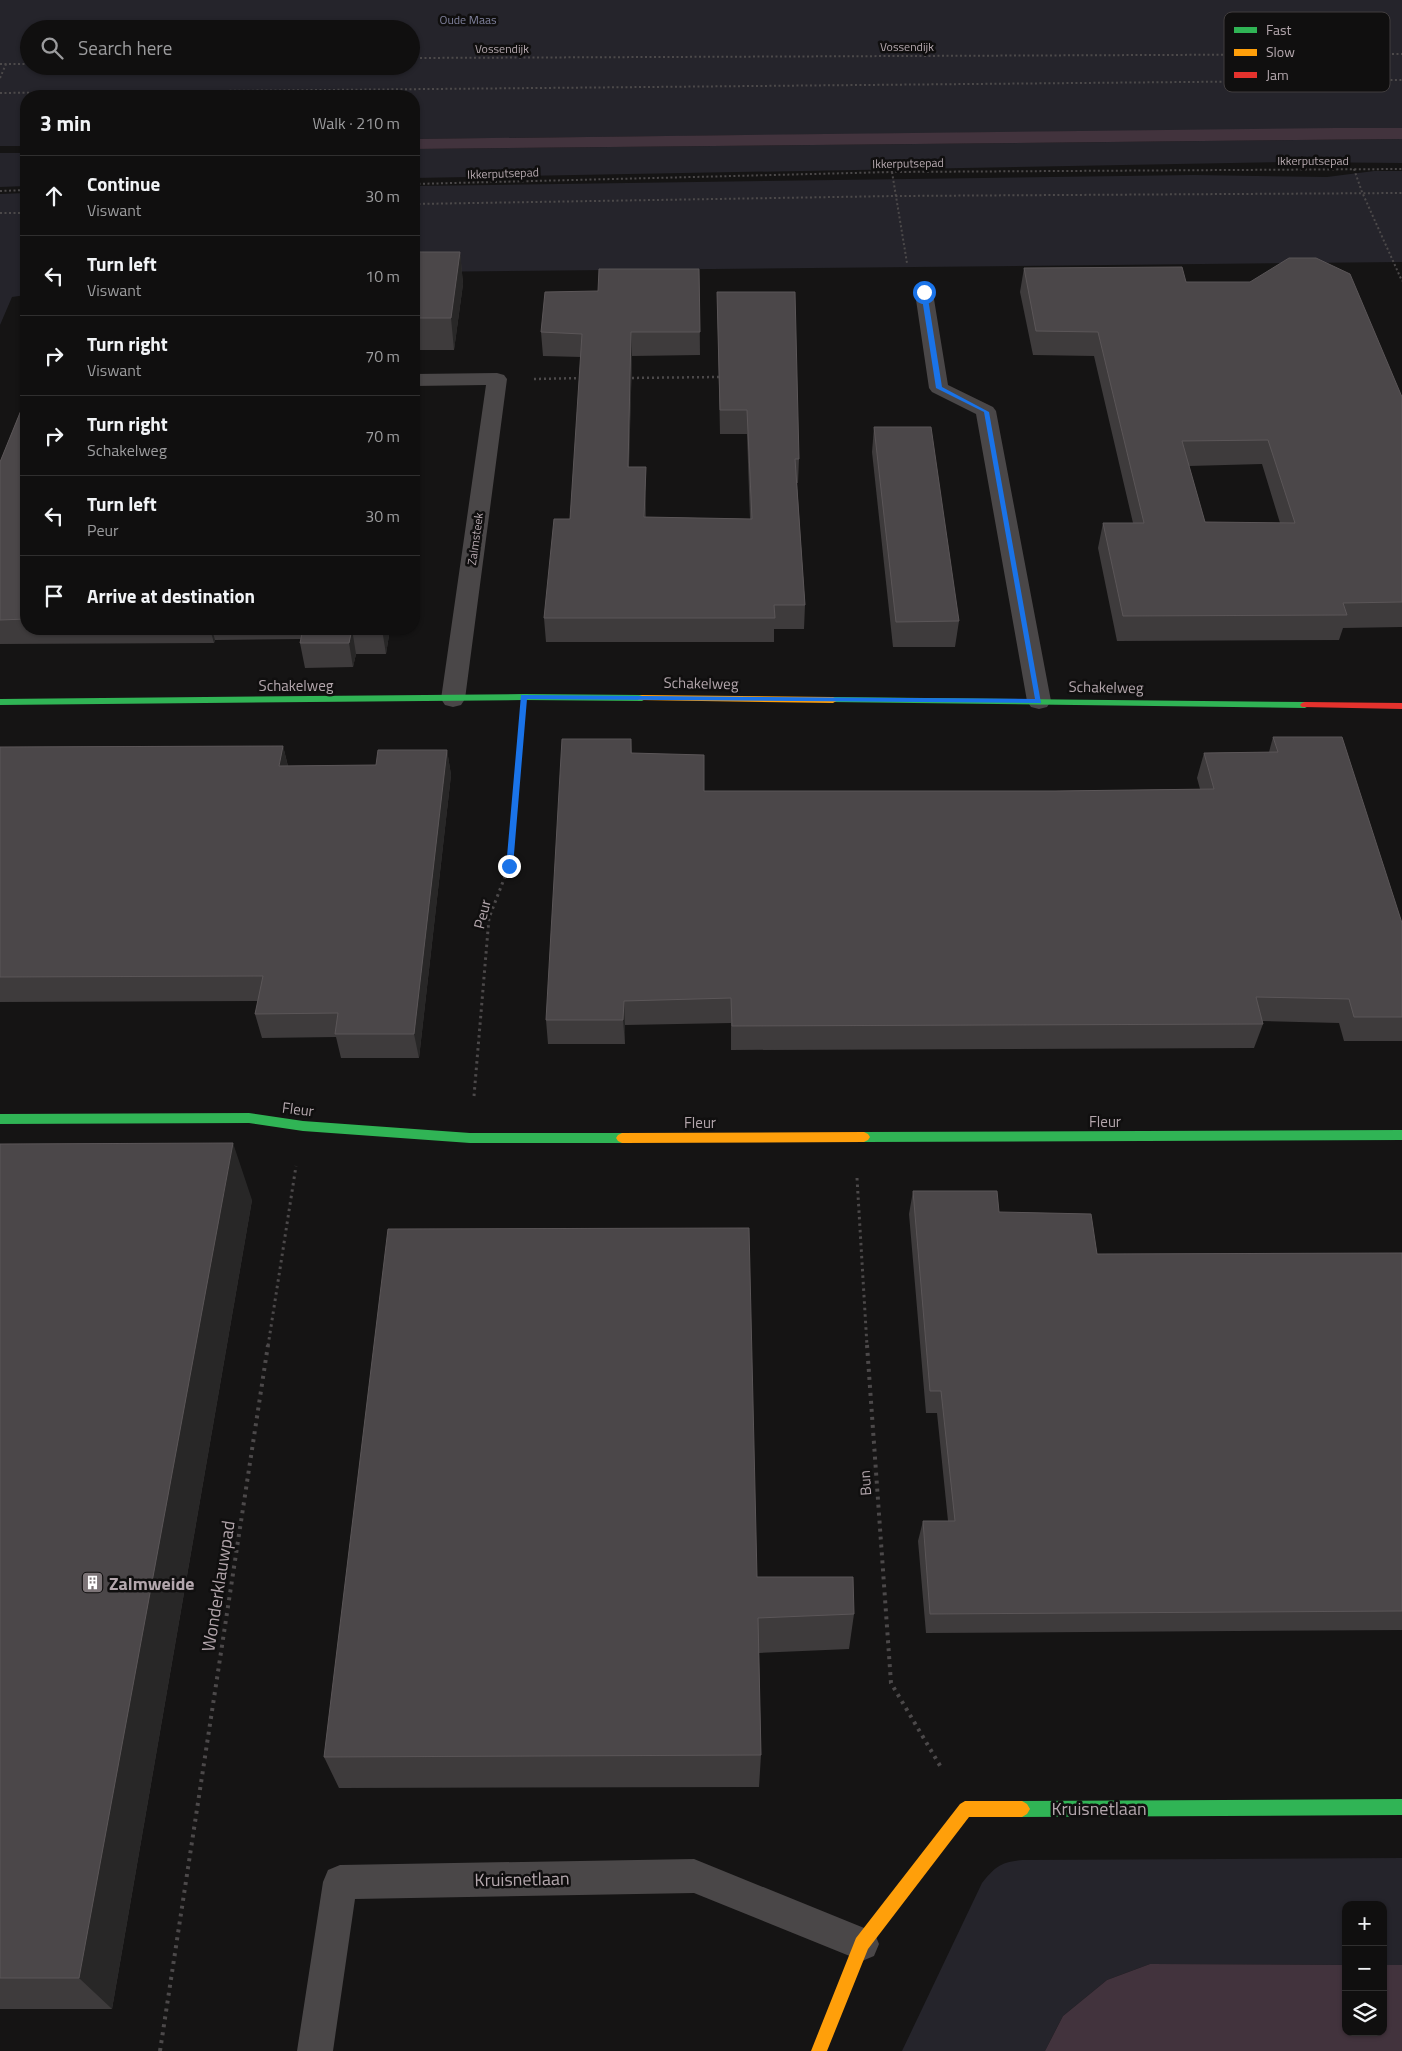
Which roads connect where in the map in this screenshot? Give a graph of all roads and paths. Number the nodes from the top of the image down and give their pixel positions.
1 (1224, 55) edge
2 (420, 58) edge
3 (0, 64) edge
4 (6, 64) junction
5 (20, 64) edge
6 (0, 78) edge
7 (1224, 82) edge
8 (324, 90) edge
9 (0, 93) edge
10 (20, 93) edge
11 (1354, 169) junction
12 (1402, 169) edge
13 (892, 172) junction
14 (420, 184) edge
15 (20, 190) edge
16 (0, 191) edge
17 (1362, 192) junction
18 (1402, 193) edge
19 (895, 196) junction
20 (420, 204) edge
21 (20, 212) edge
22 (0, 213) edge
23 (1402, 281) edge
24 (924, 292) joint
25 (729, 377) edge
26 (584, 378) edge
27 (623, 378) edge
28 (497, 379) junction
29 (420, 380) edge
30 (524, 697) junction
31 (453, 699) junction
32 (1039, 701) junction
33 (0, 702) edge
34 (1402, 706) edge
35 (0, 1119) edge
36 (303, 1126) junction
37 (1402, 1135) edge
38 (855, 1136) junction
39 (470, 1138) junction
40 (1402, 1807) edge
41 (965, 1809) junction
42 (862, 1944) junction
43 (160, 2051) edge
44 (315, 2051) edge
45 (819, 2051) edge

1 - 2 path, Vossendijk
3 - 4 path
4 - 5 path
4 - 6 path
7 - 8 path
9 - 10 path
11 - 12 path, Ikkerputsepad
11 - 13 path, Ikkerputsepad
11 - 17 path
13 - 14 path, Ikkerputsepad
13 - 19 path
15 - 16 path
17 - 18 path
17 - 19 path
17 - 23 path
19 - 20 path
19 - 24 path
21 - 22 path
24 - 32 street
25 - 27 path
26 - 28 path
28 - 29 street
28 - 31 street, Zalmsteek
30 - 31 street, Schakelweg
30 - 32 street, Schakelweg
30 - 39 path, Peur
31 - 33 street, Schakelweg
32 - 34 street, Schakelweg
35 - 36 street, Fleur
36 - 39 street, Fleur
36 - 43 path, Wonderklauwpad
37 - 38 street, Fleur
38 - 39 street, Fleur
38 - 41 path, Bun
40 - 41 street, Kruisnetlaan
41 - 42 street
42 - 44 lane, Kruisnetlaan
42 - 45 street

